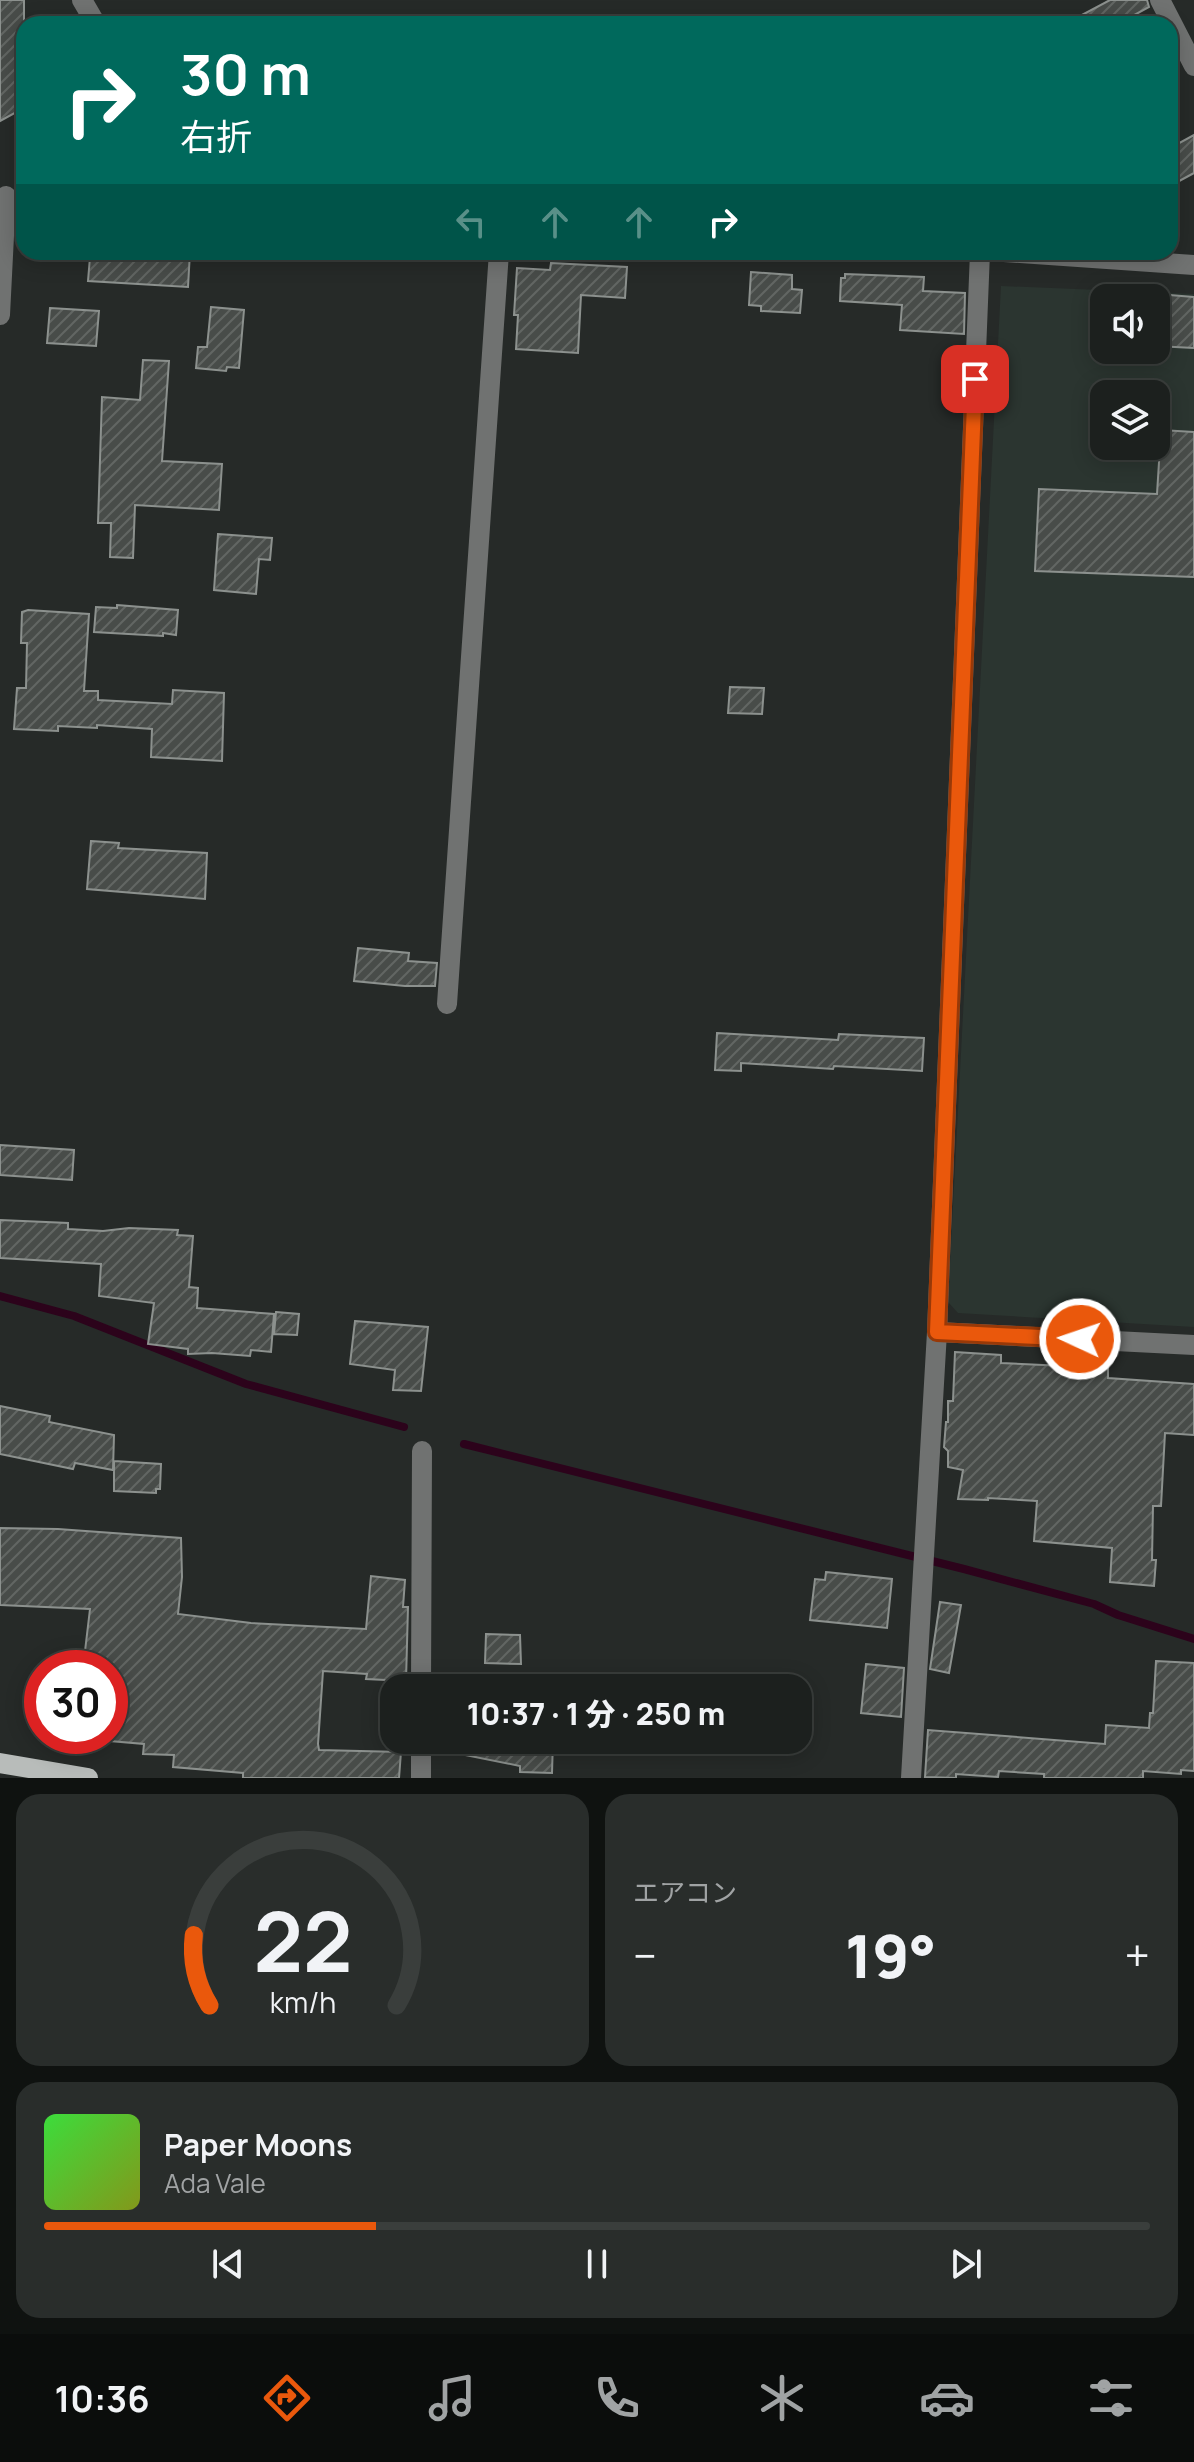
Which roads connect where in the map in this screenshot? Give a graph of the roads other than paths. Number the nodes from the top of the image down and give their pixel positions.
1 (1178, 35) edge
2 (1194, 66) edge
3 (10, 197) edge
4 (498, 260) edge
5 (980, 260) edge
6 (1121, 260) edge
7 (1194, 265) edge
8 (0, 315) edge
9 (447, 1004) dead end
10 (937, 1332) junction
11 (1194, 1345) edge
12 (422, 1451) dead end
13 (421, 1674) edge
14 (421, 1754) edge
15 (0, 1763) edge
16 (88, 1778) edge
17 (421, 1778) edge
18 (911, 1778) edge

1 - 2 street
3 - 8 street
4 - 9 street
5 - 10 street
6 - 7 street
10 - 11 street
10 - 18 street
12 - 13 street
14 - 17 street
15 - 16 main road

